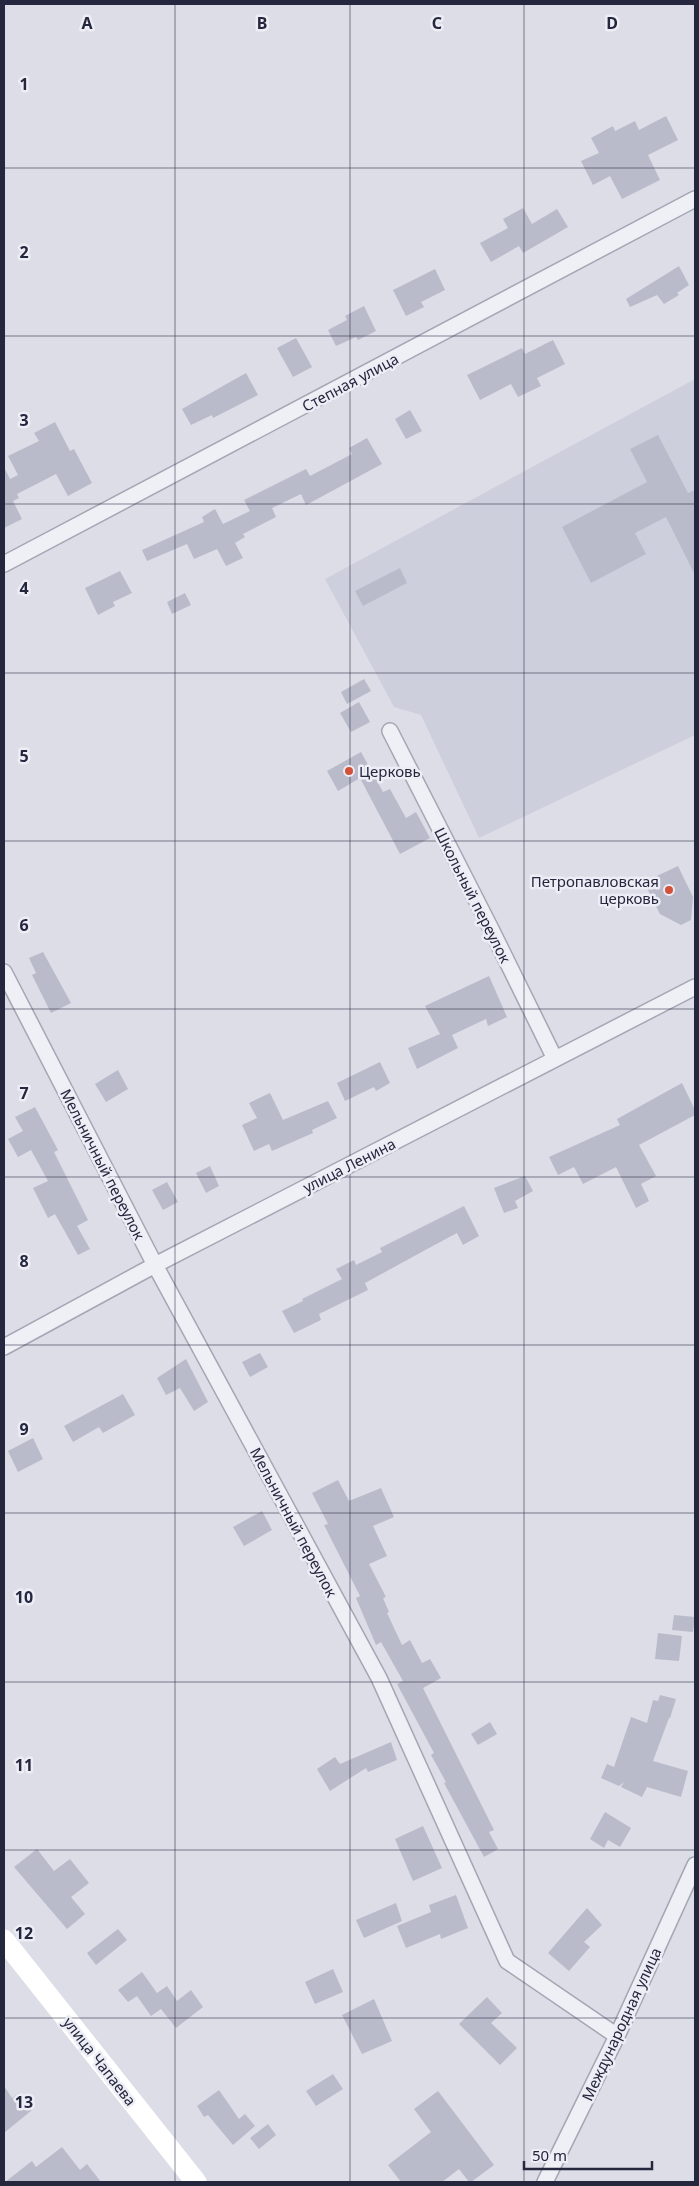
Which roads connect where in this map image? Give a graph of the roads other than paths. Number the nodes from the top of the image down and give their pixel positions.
1 (695, 199) edge
2 (4, 564) edge
3 (390, 731) dead end
4 (4, 972) edge
5 (695, 987) edge
6 (555, 1059) junction
7 (155, 1265) junction
8 (4, 1347) edge
9 (695, 1865) edge
10 (4, 1940) edge
11 (617, 2036) junction
12 (196, 2182) edge
13 (545, 2182) edge

1 - 2 street, Степная улица
3 - 6 street, Школьный переулок
4 - 7 street, Мельничный переулок
5 - 6 street, улица Ленина
6 - 7 street, улица Ленина
7 - 8 street, улица Ленина
7 - 11 street, Мельничный переулок
9 - 11 street, Международная улица
10 - 12 main road, улица Чапаева
11 - 13 street, Международная улица

